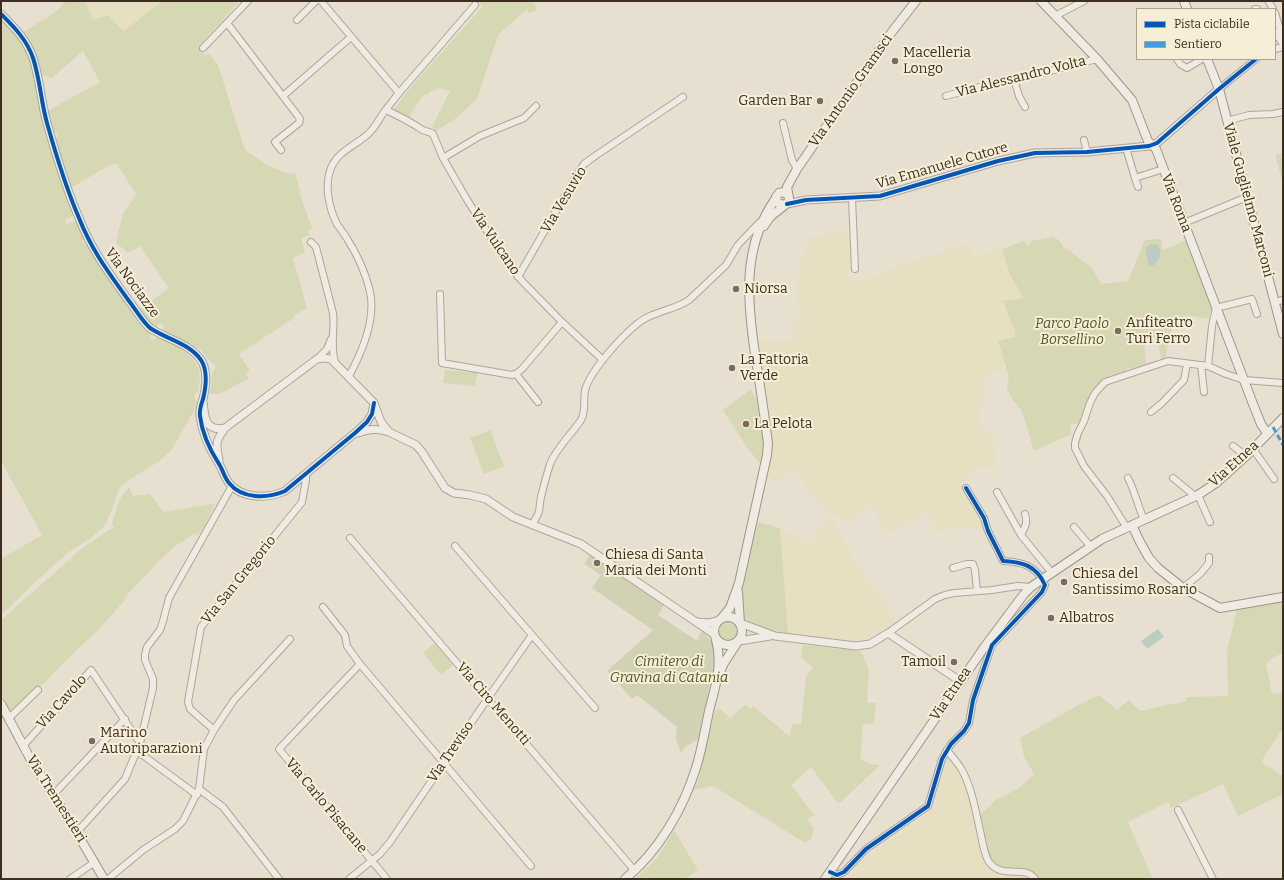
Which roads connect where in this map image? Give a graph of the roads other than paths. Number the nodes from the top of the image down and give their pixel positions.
1 (248, 1) edge
2 (316, 1) edge
3 (321, 1) edge
4 (916, 1) edge
5 (1041, 1) edge
6 (1084, 1) edge
7 (475, 5) dead end
8 (1, 14) edge
9 (1055, 16) junction
10 (1276, 16) edge
11 (297, 20) dead end
12 (227, 23) junction
13 (1276, 34) edge
14 (351, 37) junction
15 (1283, 40) edge
16 (1283, 44) edge
17 (204, 48) dead end
18 (1096, 59) junction
19 (1178, 60) edge
20 (1200, 60) edge
21 (1207, 60) edge
22 (1255, 60) edge
23 (1014, 79) junction
24 (1219, 89) junction
25 (399, 93) junction
26 (283, 96) junction
27 (684, 96) dead end
28 (946, 96) dead end
29 (536, 106) dead end
30 (1025, 107) dead end
31 (386, 110) junction
32 (1283, 112) edge
33 (1227, 121) junction
34 (783, 123) dead end
35 (1084, 140) dead end
36 (1152, 145) junction
37 (1126, 148) junction
38 (281, 150) dead end
39 (1087, 152) junction
40 (443, 158) junction
41 (797, 169) junction
42 (1164, 169) junction
43 (1135, 178) junction
44 (788, 183) junction
45 (1138, 187) dead end
46 (777, 196) junction
47 (1247, 197) junction
48 (852, 198) junction
49 (786, 201) junction
50 (762, 221) junction
51 (1184, 223) junction
52 (756, 241) junction
53 (311, 242) dead end
54 (855, 269) dead end
55 (518, 277) junction
56 (440, 294) dead end
57 (1279, 301) edge
58 (1216, 308) junction
59 (1256, 314) dead end
60 (1217, 318) junction
61 (562, 322) junction
62 (334, 330) junction
63 (1283, 334) edge
64 (317, 359) junction
65 (603, 360) junction
66 (335, 362) junction
67 (1187, 364) junction
68 (1201, 365) junction
69 (1208, 366) junction
70 (516, 374) junction
71 (349, 376) junction
72 (1244, 380) junction
73 (1283, 383) edge
74 (1204, 392) dead end
75 (203, 398) junction
76 (538, 402) dead end
77 (374, 403) junction
78 (1151, 412) dead end
79 (1283, 418) edge
80 (225, 428) junction
81 (389, 432) junction
82 (1267, 433) junction
83 (355, 434) junction
84 (1233, 446) dead end
85 (1253, 449) junction
86 (1246, 456) junction
87 (220, 466) junction
88 (306, 474) junction
89 (1128, 478) dead end
90 (1173, 478) dead end
91 (1274, 479) dead end
92 (232, 486) junction
93 (966, 488) dead end
94 (997, 492) dead end
95 (1196, 495) junction
96 (1026, 514) dead end
97 (1144, 520) junction
98 (1210, 522) dead end
99 (532, 525) junction
100 (1074, 527) dead end
101 (1130, 527) junction
102 (1021, 535) junction
103 (350, 538) dead end
104 (455, 546) dead end
105 (1091, 547) junction
106 (1209, 557) dead end
107 (953, 568) dead end
108 (1052, 573) junction
109 (1043, 580) junction
110 (739, 583) junction
111 (1031, 587) junction
112 (1183, 588) junction
113 (977, 591) junction
114 (1283, 597) edge
115 (323, 607) dead end
116 (720, 620) junction
117 (695, 621) junction
118 (742, 621) junction
119 (888, 634) junction
120 (532, 635) junction
121 (775, 636) junction
122 (715, 637) junction
123 (290, 639) dead end
124 (738, 642) junction
125 (360, 664) junction
126 (717, 678) junction
127 (960, 681) junction
128 (38, 690) dead end
129 (488, 698) junction
130 (1, 704) edge
131 (595, 708) dead end
132 (9, 718) junction
133 (125, 720) junction
134 (214, 730) junction
135 (140, 743) junction
136 (23, 746) junction
137 (947, 750) junction
138 (137, 751) junction
139 (444, 763) junction
140 (198, 792) junction
141 (53, 795) junction
142 (1178, 810) dead end
143 (77, 832) junction
144 (372, 861) junction
145 (95, 862) junction
146 (531, 866) dead end
147 (635, 871) junction
148 (830, 872) junction
149 (70, 879) edge
150 (104, 879) edge
151 (108, 879) edge
152 (279, 879) edge
153 (349, 879) edge
154 (387, 879) edge
155 (625, 879) edge
156 (825, 879) edge
157 (1035, 879) edge
158 (1211, 879) edge

1 - 12 street
2 - 11 street
3 - 14 street
4 - 41 main road, Via Antonio Gramsci
5 - 9 main road, Via Roma
6 - 9 street
7 - 25 street
8 - 75 street, Via Nociazze
9 - 18 main road, Via Roma
10 - 15 street
12 - 17 street
12 - 26 street
13 - 16 street
14 - 25 street
14 - 26 street
18 - 23 street, Via Alessandro Volta
18 - 36 main road, Via Roma
19 - 20 street
21 - 24 main road, Viale Guglielmo Marconi
22 - 24 street
23 - 28 street, Via Alessandro Volta
23 - 30 street
24 - 33 main road, Viale Guglielmo Marconi
24 - 36 street
25 - 31 street
26 - 38 street
27 - 55 street, Via Vesuvio
29 - 40 street
31 - 40 street, Via Vulcano
31 - 71 street
32 - 33 street
33 - 47 main road, Viale Guglielmo Marconi
34 - 41 street
35 - 39 street
36 - 37 street, Via Emanuele Cutore
36 - 42 main road, Via Roma
37 - 39 street, Via Emanuele Cutore
37 - 43 street
39 - 48 street, Via Emanuele Cutore
40 - 55 street, Via Vulcano
41 - 44 main road, Via Antonio Gramsci
42 - 43 street
42 - 51 main road, Via Roma
43 - 45 street
44 - 46 main road, Via Antonio Gramsci
44 - 49 main road
46 - 49 main road
46 - 50 main road, Via Antonio Gramsci
47 - 51 street
47 - 57 main road, Viale Guglielmo Marconi
48 - 49 street, Via Emanuele Cutore
48 - 54 street
49 - 52 main road
50 - 52 main road, Via Antonio Gramsci
50 - 65 street
51 - 58 main road, Via Roma
52 - 110 main road
53 - 62 street
55 - 61 street, Via Vulcano
56 - 70 street
57 - 63 main road, Viale Guglielmo Marconi
58 - 59 street
58 - 60 main road, Via Roma
60 - 69 street
60 - 72 main road, Via Roma
61 - 65 street, Via Vulcano
61 - 70 street
62 - 64 street
62 - 66 street
64 - 66 street
64 - 80 street
65 - 99 street
66 - 71 street
67 - 68 street
67 - 78 street
67 - 101 street
68 - 69 street
68 - 74 street
69 - 72 street
70 - 76 street
71 - 77 street
72 - 73 street
72 - 82 main road, Via Roma
75 - 80 street
75 - 87 street, Via Nociazze
77 - 81 street
77 - 83 street
79 - 82 main road, Via Etnea
80 - 87 street
81 - 83 street
81 - 99 street
82 - 85 main road, Via Etnea
83 - 88 street
84 - 86 street
85 - 86 main road, Via Etnea
85 - 91 street
86 - 95 main road, Via Etnea
87 - 92 street, Via Nociazze
88 - 92 street
88 - 134 street, Via San Gregorio
89 - 97 street
90 - 95 street
92 - 135 street
93 - 109 street
94 - 102 street
95 - 97 main road, Via Etnea
95 - 98 street
96 - 102 street
97 - 101 main road, Via Etnea
99 - 117 street
100 - 105 street
101 - 105 main road, Via Etnea
101 - 112 main road
102 - 108 street
103 - 129 street, Via Ciro Menotti
104 - 120 street
105 - 108 main road, Via Etnea
106 - 112 street
107 - 113 street
108 - 109 main road, Via Etnea
109 - 111 main road, Via Etnea
109 - 137 street
110 - 116 main road
110 - 118 main road
111 - 113 street
111 - 127 main road, Via Etnea
112 - 114 main road
113 - 119 street
115 - 125 street
116 - 117 street
116 - 118 main road
116 - 122 main road
117 - 122 street
118 - 121 street
118 - 124 main road
119 - 121 street
119 - 127 street
120 - 129 street, Via Treviso
120 - 131 street
121 - 124 street
122 - 124 main road
122 - 126 main road
123 - 134 street
124 - 126 main road
125 - 139 street
125 - 144 street, Via Carlo Pisacane
126 - 147 main road
127 - 148 main road, Via Etnea
128 - 132 street
129 - 139 street, Via Treviso
129 - 147 street, Via Ciro Menotti
130 - 132 main road, Via Tremestieri
132 - 136 main road, Via Tremestieri
133 - 135 street, Via Cavolo
133 - 136 street, Via Cavolo
133 - 141 street
134 - 140 street
135 - 138 street
136 - 141 main road, Via Tremestieri
137 - 148 street
137 - 157 street
138 - 140 street
138 - 143 street
139 - 144 street, Via Treviso
139 - 146 street
140 - 151 street
140 - 152 street
141 - 143 main road, Via Tremestieri
142 - 158 street
143 - 145 main road, Via Tremestieri
144 - 153 street, Via Treviso
144 - 154 street, Via Carlo Pisacane
145 - 149 street
145 - 150 main road, Via Tremestieri
147 - 155 main road
148 - 156 main road, Via Etnea

